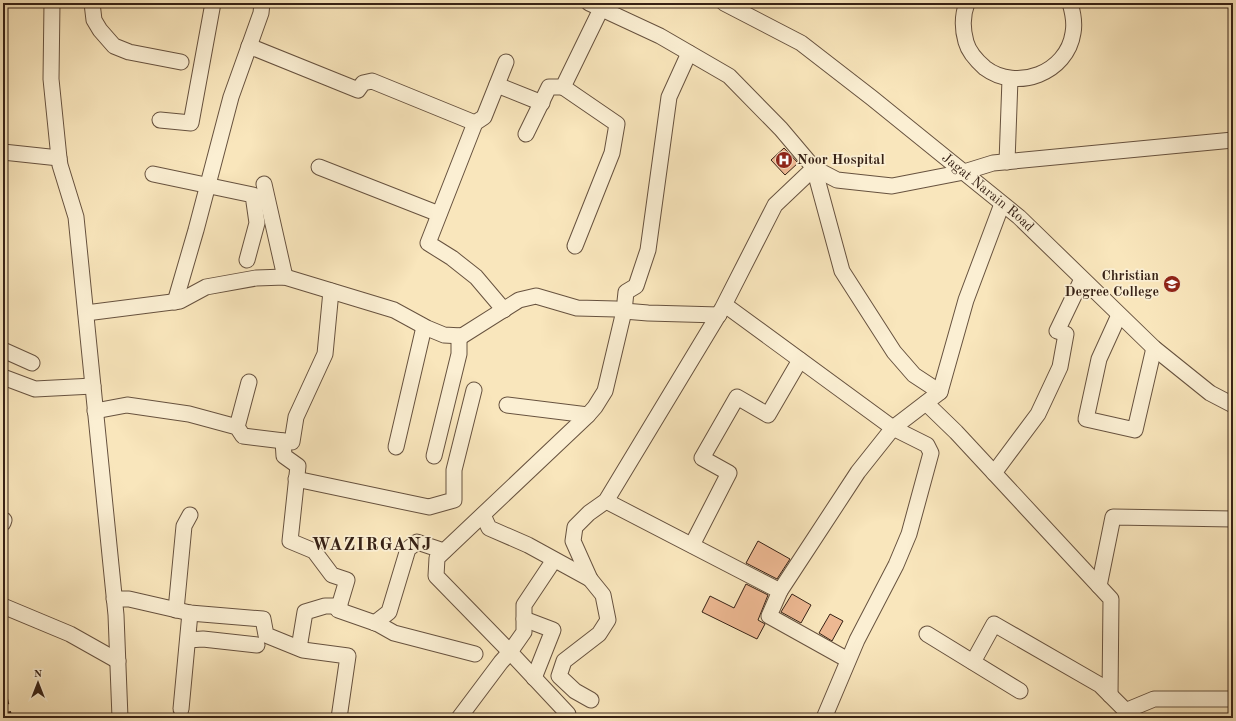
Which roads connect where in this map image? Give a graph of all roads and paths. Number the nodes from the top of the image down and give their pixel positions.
1 (52, 3) edge
2 (92, 3) edge
3 (213, 3) edge
4 (262, 3) edge
5 (967, 3) edge
6 (1070, 3) edge
7 (730, 5) edge
8 (595, 6) edge
9 (249, 46) junction
10 (689, 53) junction
11 (181, 62) dead end
12 (506, 62) dead end
13 (1010, 79) junction
14 (497, 84) junction
15 (563, 87) junction
16 (542, 103) junction
17 (160, 120) dead end
18 (475, 123) junction
19 (526, 134) dead end
20 (1233, 140) edge
21 (3, 152) edge
22 (59, 158) junction
23 (1007, 162) junction
24 (319, 167) dead end
25 (814, 168) junction
26 (964, 172) junction
27 (153, 174) dead end
28 (264, 184) dead end
29 (208, 185) junction
30 (1002, 204) junction
31 (439, 214) junction
32 (575, 246) dead end
33 (247, 260) dead end
34 (285, 277) junction
35 (1082, 279) junction
36 (331, 291) junction
37 (175, 302) junction
38 (504, 310) junction
39 (722, 310) junction
40 (624, 311) junction
41 (86, 313) junction
42 (1119, 315) junction
43 (424, 327) junction
44 (459, 336) junction
45 (1154, 348) junction
46 (3, 350) edge
47 (800, 360) junction
48 (32, 363) dead end
49 (3, 377) edge
50 (249, 382) dead end
51 (93, 386) junction
52 (474, 390) dead end
53 (940, 392) junction
54 (926, 403) junction
55 (1233, 405) edge
56 (507, 406) dead end
57 (95, 411) junction
58 (588, 415) junction
59 (237, 427) junction
60 (893, 428) junction
61 (284, 441) junction
62 (396, 447) dead end
63 (434, 456) dead end
64 (994, 473) junction
65 (296, 478) junction
66 (606, 500) junction
67 (190, 515) dead end
68 (483, 515) junction
69 (1233, 519) edge
70 (692, 545) junction
71 (444, 551) junction
72 (554, 560) junction
73 (590, 579) junction
74 (1098, 586) junction
75 (780, 591) junction
76 (114, 599) junction
77 (3, 606) edge
78 (340, 606) junction
79 (183, 612) junction
80 (524, 619) junction
81 (375, 623) junction
82 (927, 634) dead end
83 (188, 640) junction
84 (257, 645) dead end
85 (545, 647) junction
86 (299, 648) junction
87 (510, 652) junction
88 (475, 654) dead end
89 (848, 660) junction
90 (118, 661) junction
91 (564, 661) junction
92 (973, 662) junction
93 (534, 678) junction
94 (1020, 691) dead end
95 (1110, 695) junction
96 (1233, 699) edge
97 (591, 700) dead end
98 (181, 709) dead end
99 (568, 714) dead end
100 (1129, 715) edge
101 (120, 718) edge
102 (339, 718) edge
103 (459, 718) edge
104 (824, 718) edge

1 - 22 street
2 - 11 street
3 - 17 street
4 - 9 street
5 - 13 street
6 - 13 street
7 - 26 street, Jagat Narain Road
8 - 10 street
8 - 15 street
9 - 18 street
9 - 29 street
10 - 25 street
10 - 40 street
12 - 14 street
13 - 23 street
14 - 16 street
14 - 18 street
15 - 16 street
15 - 32 street
16 - 19 street
18 - 31 street
20 - 23 street
21 - 22 street
22 - 41 street
23 - 26 street
24 - 31 street
25 - 26 street
25 - 39 street
25 - 53 street
26 - 30 street, Jagat Narain Road
27 - 29 street
28 - 34 street
29 - 33 street
29 - 37 street
30 - 35 street, Jagat Narain Road
30 - 53 street
31 - 38 street
34 - 36 street
34 - 37 street
35 - 42 street, Jagat Narain Road
35 - 64 street
36 - 43 street
36 - 61 street
37 - 41 street
38 - 40 street
38 - 44 street
39 - 40 street
39 - 47 street
39 - 66 street
40 - 58 street
41 - 51 street
42 - 45 street, Jagat Narain Road
42 - 45 street
43 - 44 street
43 - 62 street
44 - 63 street
45 - 55 street, Jagat Narain Road
46 - 48 street
47 - 60 street
47 - 70 street
49 - 51 street
50 - 59 street
51 - 57 street
52 - 65 street
53 - 54 street
54 - 60 street
54 - 64 street
56 - 58 street
57 - 59 street
57 - 76 street
58 - 68 street
59 - 61 street
60 - 75 street
60 - 89 street
61 - 65 street
64 - 74 street
65 - 78 street
66 - 70 street
66 - 73 street
67 - 79 street
68 - 71 street
68 - 72 street
69 - 74 street
70 - 75 street
71 - 81 street
71 - 87 street
72 - 73 street
72 - 80 street
73 - 91 street
74 - 95 street
75 - 89 street
76 - 79 street
76 - 90 street
77 - 90 street
78 - 81 street
78 - 86 street
79 - 83 street
79 - 86 street
80 - 85 street
80 - 87 street
81 - 88 street
82 - 92 street
83 - 84 street
83 - 98 street
85 - 91 street
85 - 93 street
86 - 102 street
87 - 93 street
87 - 103 street
89 - 104 street
90 - 101 street
91 - 97 street
92 - 94 street
92 - 95 street
93 - 99 street
95 - 100 street
96 - 100 street

